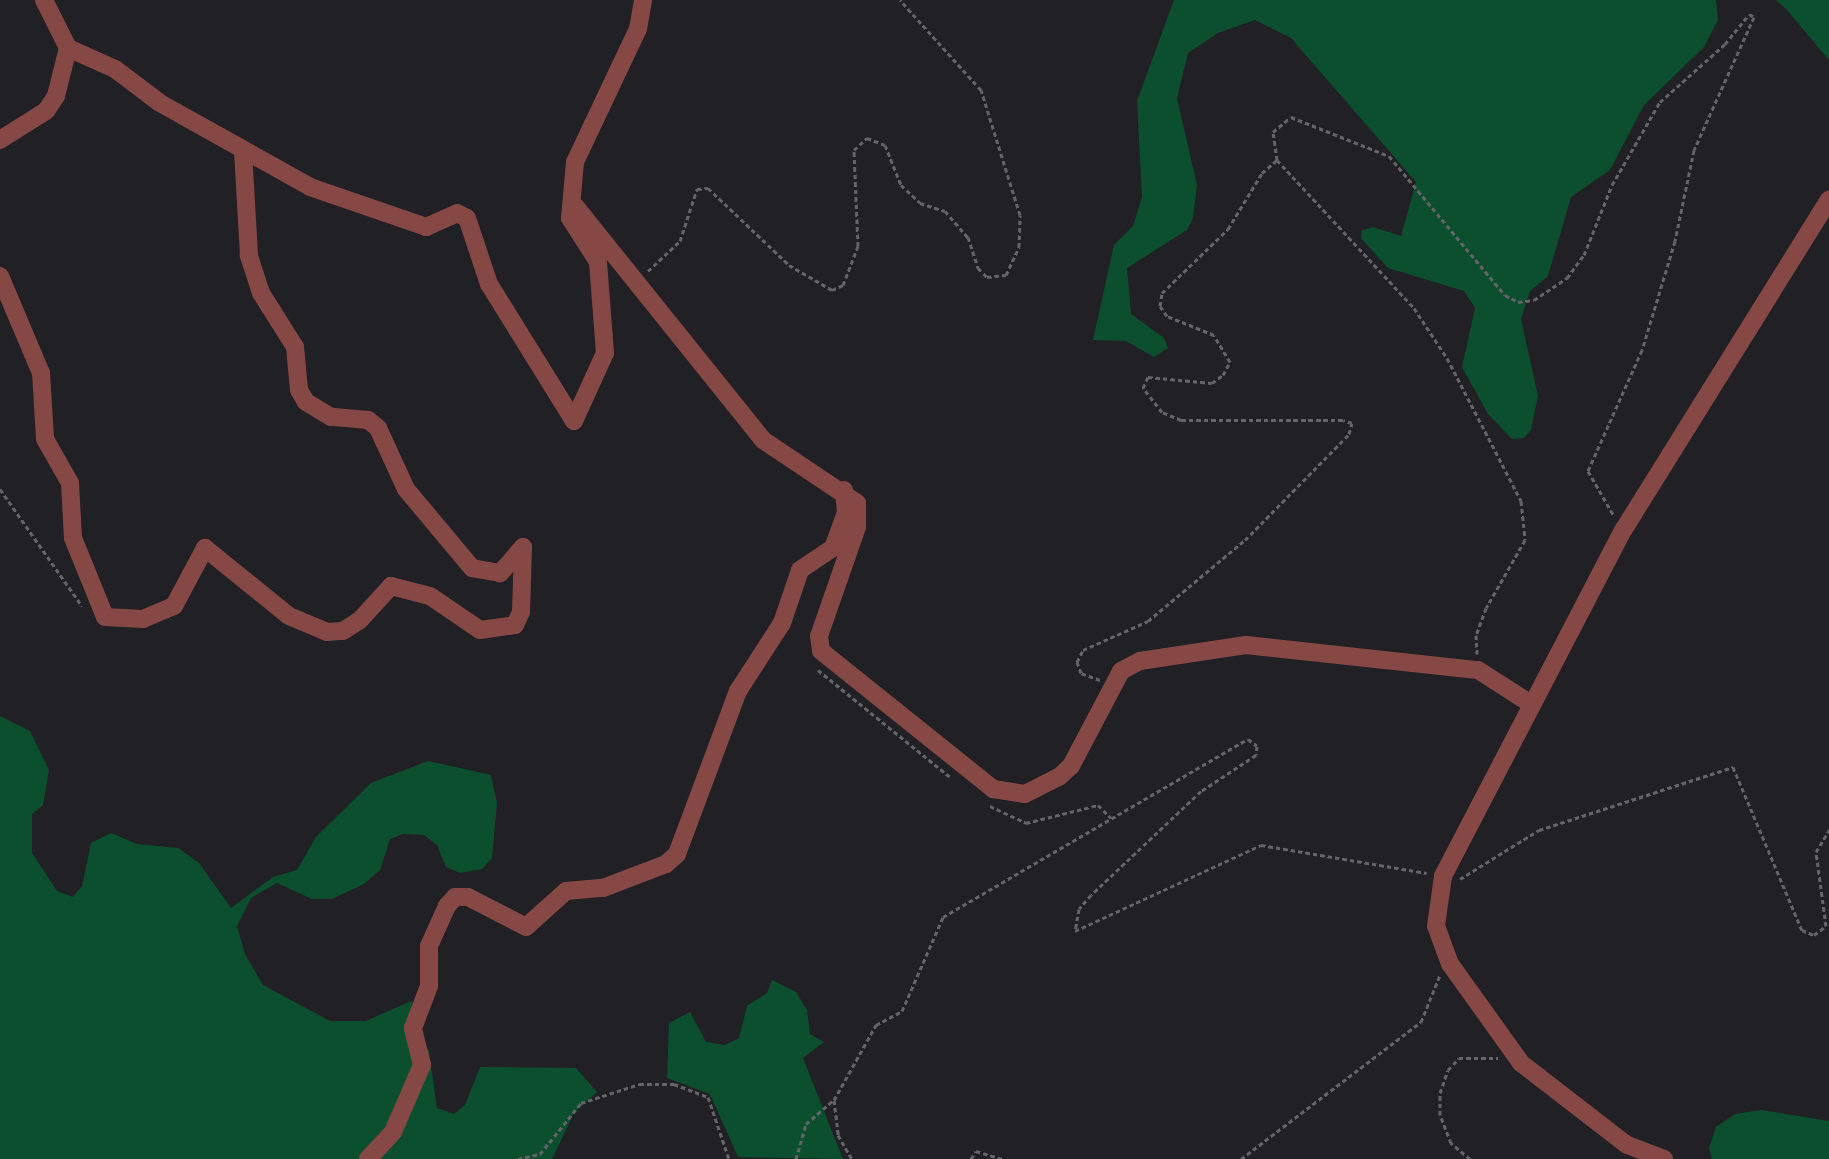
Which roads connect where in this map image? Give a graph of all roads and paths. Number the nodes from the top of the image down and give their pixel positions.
1 (44, 0) edge
2 (644, 0) edge
3 (900, 0) edge
4 (68, 48) junction
5 (0, 140) edge
6 (243, 150) junction
7 (1277, 160) junction
8 (1829, 200) edge
9 (575, 206) junction
10 (0, 276) edge
11 (634, 284) junction
12 (0, 489) edge
13 (844, 490) junction
14 (1623, 530) junction
15 (105, 617) junction
16 (1478, 670) junction
17 (1112, 684) junction
18 (1531, 704) junction
19 (1829, 830) edge
20 (1443, 876) junction
21 (1450, 964) junction
22 (1521, 1063) junction
23 (834, 1100) junction
24 (368, 1159) edge
25 (518, 1159) edge
26 (729, 1159) edge
27 (796, 1159) edge
28 (852, 1159) edge
29 (971, 1159) edge
30 (1003, 1159) edge
31 (1241, 1159) edge
32 (1470, 1159) edge
33 (1664, 1159) edge

1 - 4 street
2 - 9 street
3 - 11 path
4 - 5 street
4 - 6 street
6 - 9 street
6 - 15 street
7 - 14 path
7 - 16 path
7 - 17 path
8 - 14 street
9 - 11 street
10 - 15 street
11 - 13 street
12 - 15 path
13 - 17 street
13 - 24 street
14 - 18 street
16 - 17 street
16 - 18 street
18 - 20 street
19 - 20 path
20 - 21 street
20 - 23 path
21 - 22 street
21 - 31 path
22 - 32 path
22 - 33 street
23 - 27 path
23 - 28 path
25 - 26 path
29 - 30 path

